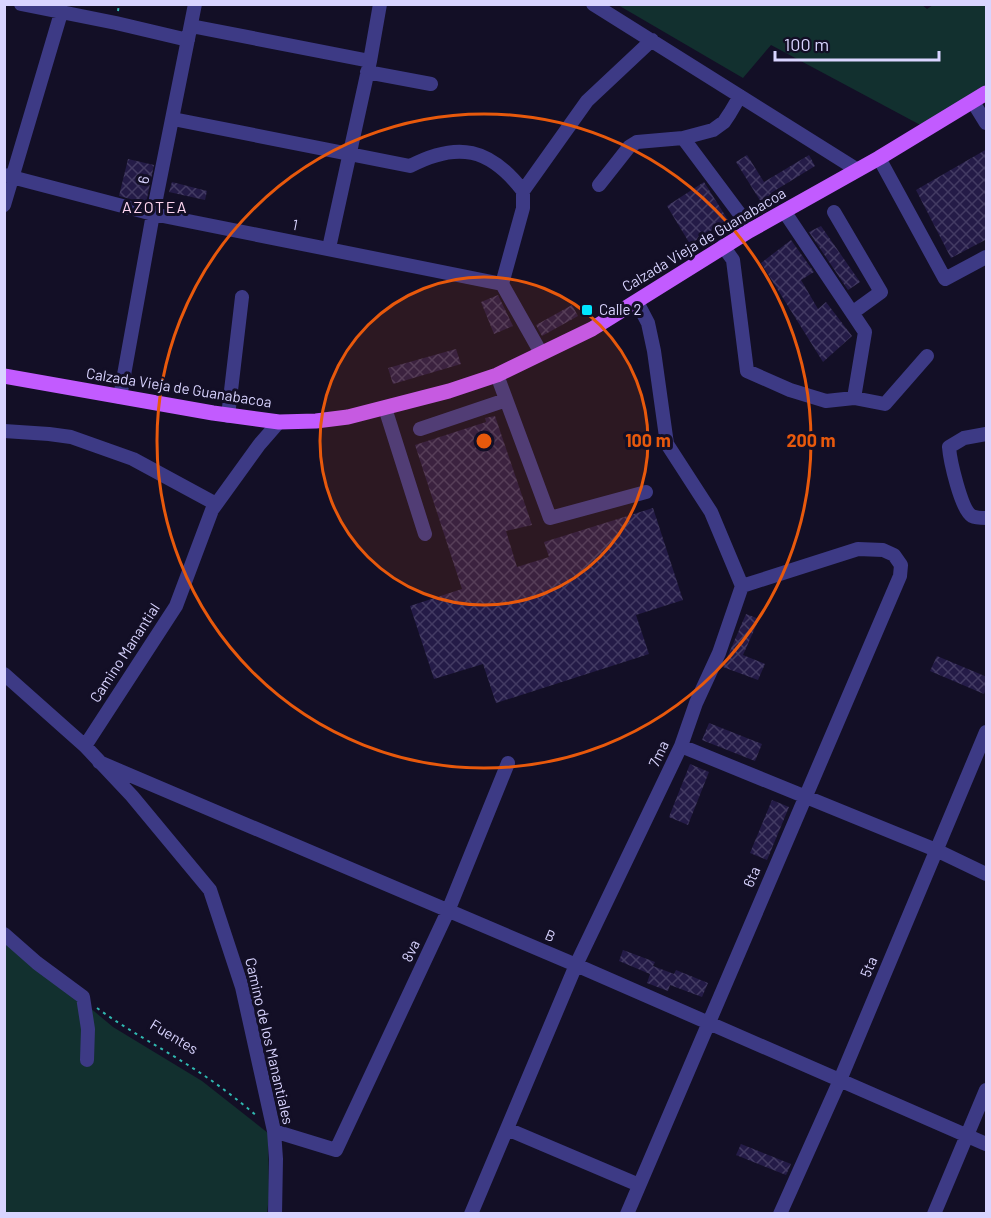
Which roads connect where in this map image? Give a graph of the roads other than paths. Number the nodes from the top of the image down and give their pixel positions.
1 (21, 4) edge
2 (195, 4) edge
3 (380, 4) edge
4 (593, 4) edge
5 (61, 13) junction
6 (190, 26) junction
7 (188, 40) junction
8 (652, 40) junction
9 (369, 67) junction
10 (431, 84) dead end
11 (987, 93) edge
12 (740, 96) junction
13 (973, 102) junction
14 (173, 119) junction
15 (987, 123) edge
16 (683, 138) junction
17 (349, 154) junction
18 (879, 158) junction
19 (856, 169) junction
20 (9, 176) edge
21 (599, 185) dead end
22 (523, 191) junction
23 (4, 205) edge
24 (784, 211) junction
25 (834, 212) dead end
26 (153, 214) junction
27 (749, 231) junction
28 (723, 246) junction
29 (329, 248) junction
30 (987, 257) edge
31 (502, 284) junction
32 (242, 297) dead end
33 (637, 302) junction
34 (852, 313) junction
35 (540, 354) junction
36 (927, 356) dead end
37 (497, 375) junction
38 (4, 376) edge
39 (120, 397) junction
40 (854, 398) junction
41 (506, 400) junction
42 (385, 408) junction
43 (228, 416) junction
44 (279, 422) junction
45 (420, 429) dead end
46 (4, 430) edge
47 (987, 434) edge
48 (646, 492) dead end
49 (216, 504) junction
50 (987, 518) edge
51 (424, 534) dead end
52 (742, 586) junction
53 (4, 674) edge
54 (987, 732) edge
55 (681, 746) junction
56 (85, 747) junction
57 (99, 762) junction
58 (508, 763) dead end
59 (804, 796) junction
60 (936, 850) junction
61 (987, 874) edge
62 (448, 911) junction
63 (4, 934) edge
64 (576, 965) junction
65 (708, 1022) junction
66 (87, 1060) dead end
67 (840, 1080) junction
68 (987, 1090) edge
69 (507, 1129) junction
70 (274, 1131) junction
71 (967, 1135) junction
72 (987, 1144) edge
73 (639, 1185) junction
74 (275, 1214) edge
75 (471, 1214) edge
76 (627, 1214) edge
77 (780, 1214) edge
78 (934, 1214) edge

1 - 5 street
2 - 6 street, 6
3 - 9 street
4 - 8 street
5 - 7 street
5 - 20 street
6 - 7 street, 6
6 - 9 street
7 - 14 street, 6
8 - 12 street
8 - 22 street
9 - 10 street
9 - 17 street
11 - 13 main road, Calzada Vieja de Guanabacoa
12 - 16 street
12 - 19 street
13 - 15 street
13 - 18 main road, Calzada Vieja de Guanabacoa
14 - 17 street
14 - 26 street, 6
16 - 21 street
16 - 27 street
17 - 22 street
17 - 29 street
18 - 19 main road, Calzada Vieja de Guanabacoa
18 - 30 street
19 - 24 main road, Calzada Vieja de Guanabacoa
20 - 23 street
20 - 26 street, 1
22 - 31 street
24 - 27 main road, Calzada Vieja de Guanabacoa
24 - 34 street
25 - 34 street
26 - 29 street, 1
26 - 39 street, 6
27 - 28 main road, Calzada Vieja de Guanabacoa
28 - 33 main road, Calzada Vieja de Guanabacoa
28 - 40 street
29 - 31 street, 1
31 - 35 street
32 - 43 street
33 - 35 main road, Calzada Vieja de Guanabacoa
33 - 52 street
34 - 40 street
35 - 37 main road, Calzada Vieja de Guanabacoa
36 - 40 street
37 - 41 street
37 - 42 main road, Calzada Vieja de Guanabacoa
38 - 39 main road, Calzada Vieja de Guanabacoa
39 - 43 main road, Calzada Vieja de Guanabacoa
41 - 45 street
41 - 48 street
42 - 44 main road, Calzada Vieja de Guanabacoa
42 - 51 street
43 - 44 main road, Calzada Vieja de Guanabacoa
44 - 49 street, Camino Manantial
46 - 49 street
47 - 50 street
49 - 56 street, Camino Manantial
52 - 55 street, 7ma
52 - 59 street, 6ta
53 - 56 street, Camino de los Manantiales
54 - 60 street, 5ta
55 - 59 street
55 - 64 street, 7ma
56 - 57 street, Camino de los Manantiales
57 - 62 street, B
57 - 70 street, Camino de los Manantiales
58 - 62 street, 8va
59 - 60 street
59 - 65 street, 6ta
60 - 61 street
60 - 67 street, 5ta
62 - 64 street, B
62 - 70 street, 8va
63 - 66 street
64 - 65 street, B
64 - 69 street, 7ma
65 - 67 street, B
65 - 73 street, 6ta
67 - 71 street, B
67 - 77 street, 5ta
68 - 71 street
69 - 73 street
69 - 75 street, 7ma
70 - 74 street, Camino de los Manantiales
71 - 72 street, B
71 - 78 street
73 - 76 street, 6ta

